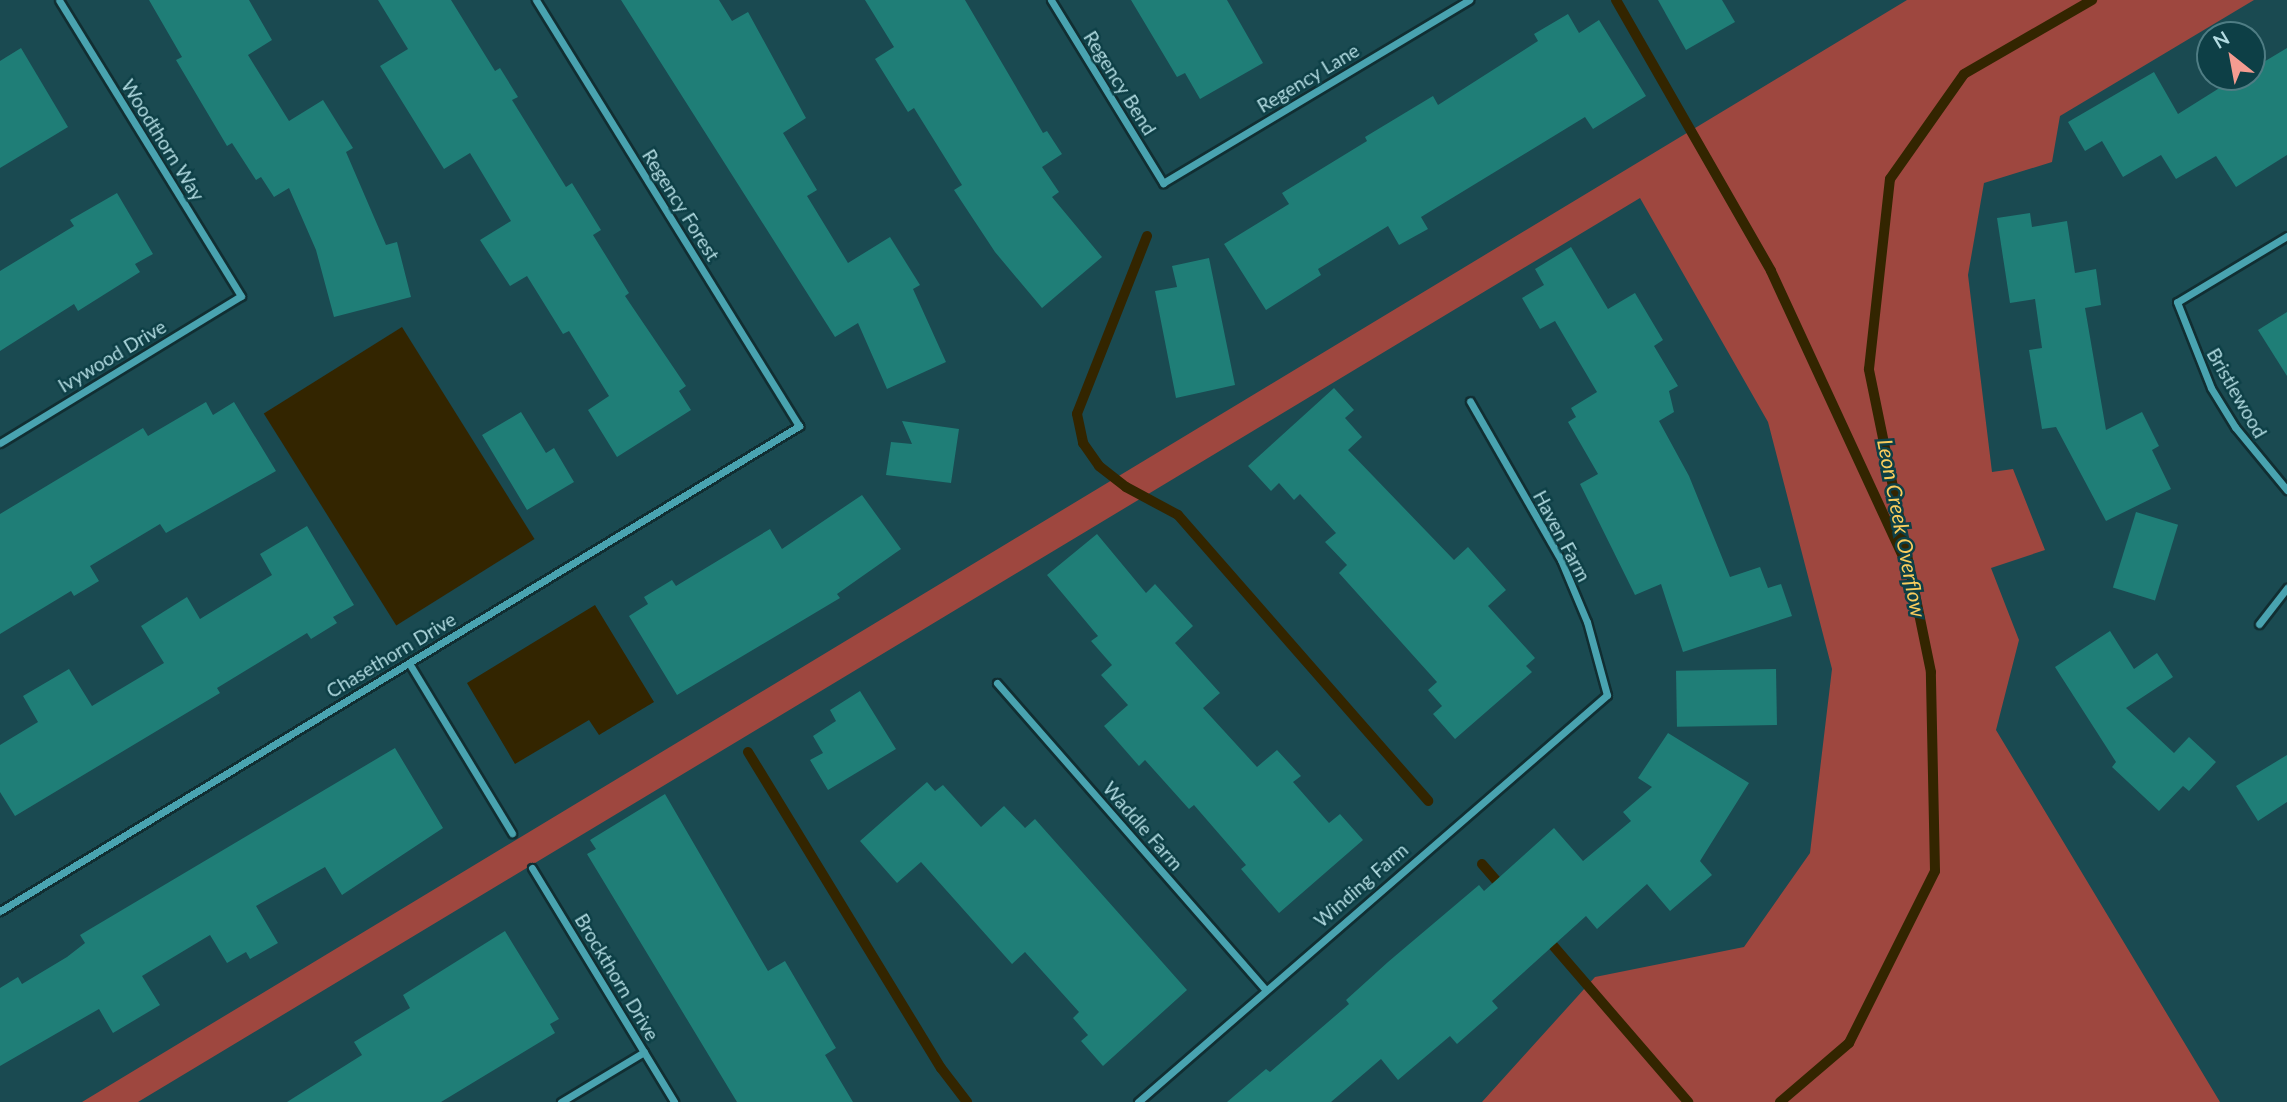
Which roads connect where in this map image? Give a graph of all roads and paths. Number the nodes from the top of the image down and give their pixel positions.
1 (59, 0) edge
2 (536, 0) edge
3 (1051, 0) edge
4 (1469, 0) edge
5 (1163, 183) joint
6 (2287, 236) edge
7 (241, 296) joint
8 (1470, 401) dead end
9 (799, 426) joint
10 (0, 443) edge
11 (2287, 490) edge
12 (2287, 588) edge
13 (2259, 624) dead end
14 (409, 663) junction
15 (997, 683) dead end
16 (1607, 695) joint
17 (512, 833) dead end
18 (532, 867) dead end
19 (0, 911) edge
20 (1265, 989) junction
21 (644, 1052) junction
22 (561, 1102) edge
23 (674, 1102) edge
24 (1138, 1102) edge

1 - 7 street, Woodthorn Way
2 - 9 street, Regency Forest
3 - 5 street, Regency Bend
4 - 5 street, Regency Lane
6 - 11 street, Bristlewood
7 - 10 street, Ivywood Drive
8 - 16 street, Haven Farm
9 - 14 street, Chasethorn Drive
12 - 13 street
14 - 17 street
14 - 19 street, Chasethorn Drive
15 - 20 street, Waddle Farm
16 - 20 street, Winding Farm
18 - 21 street, Brockthorn Drive
20 - 24 street, Winding Farm
21 - 22 street
21 - 23 street, Brockthorn Drive

